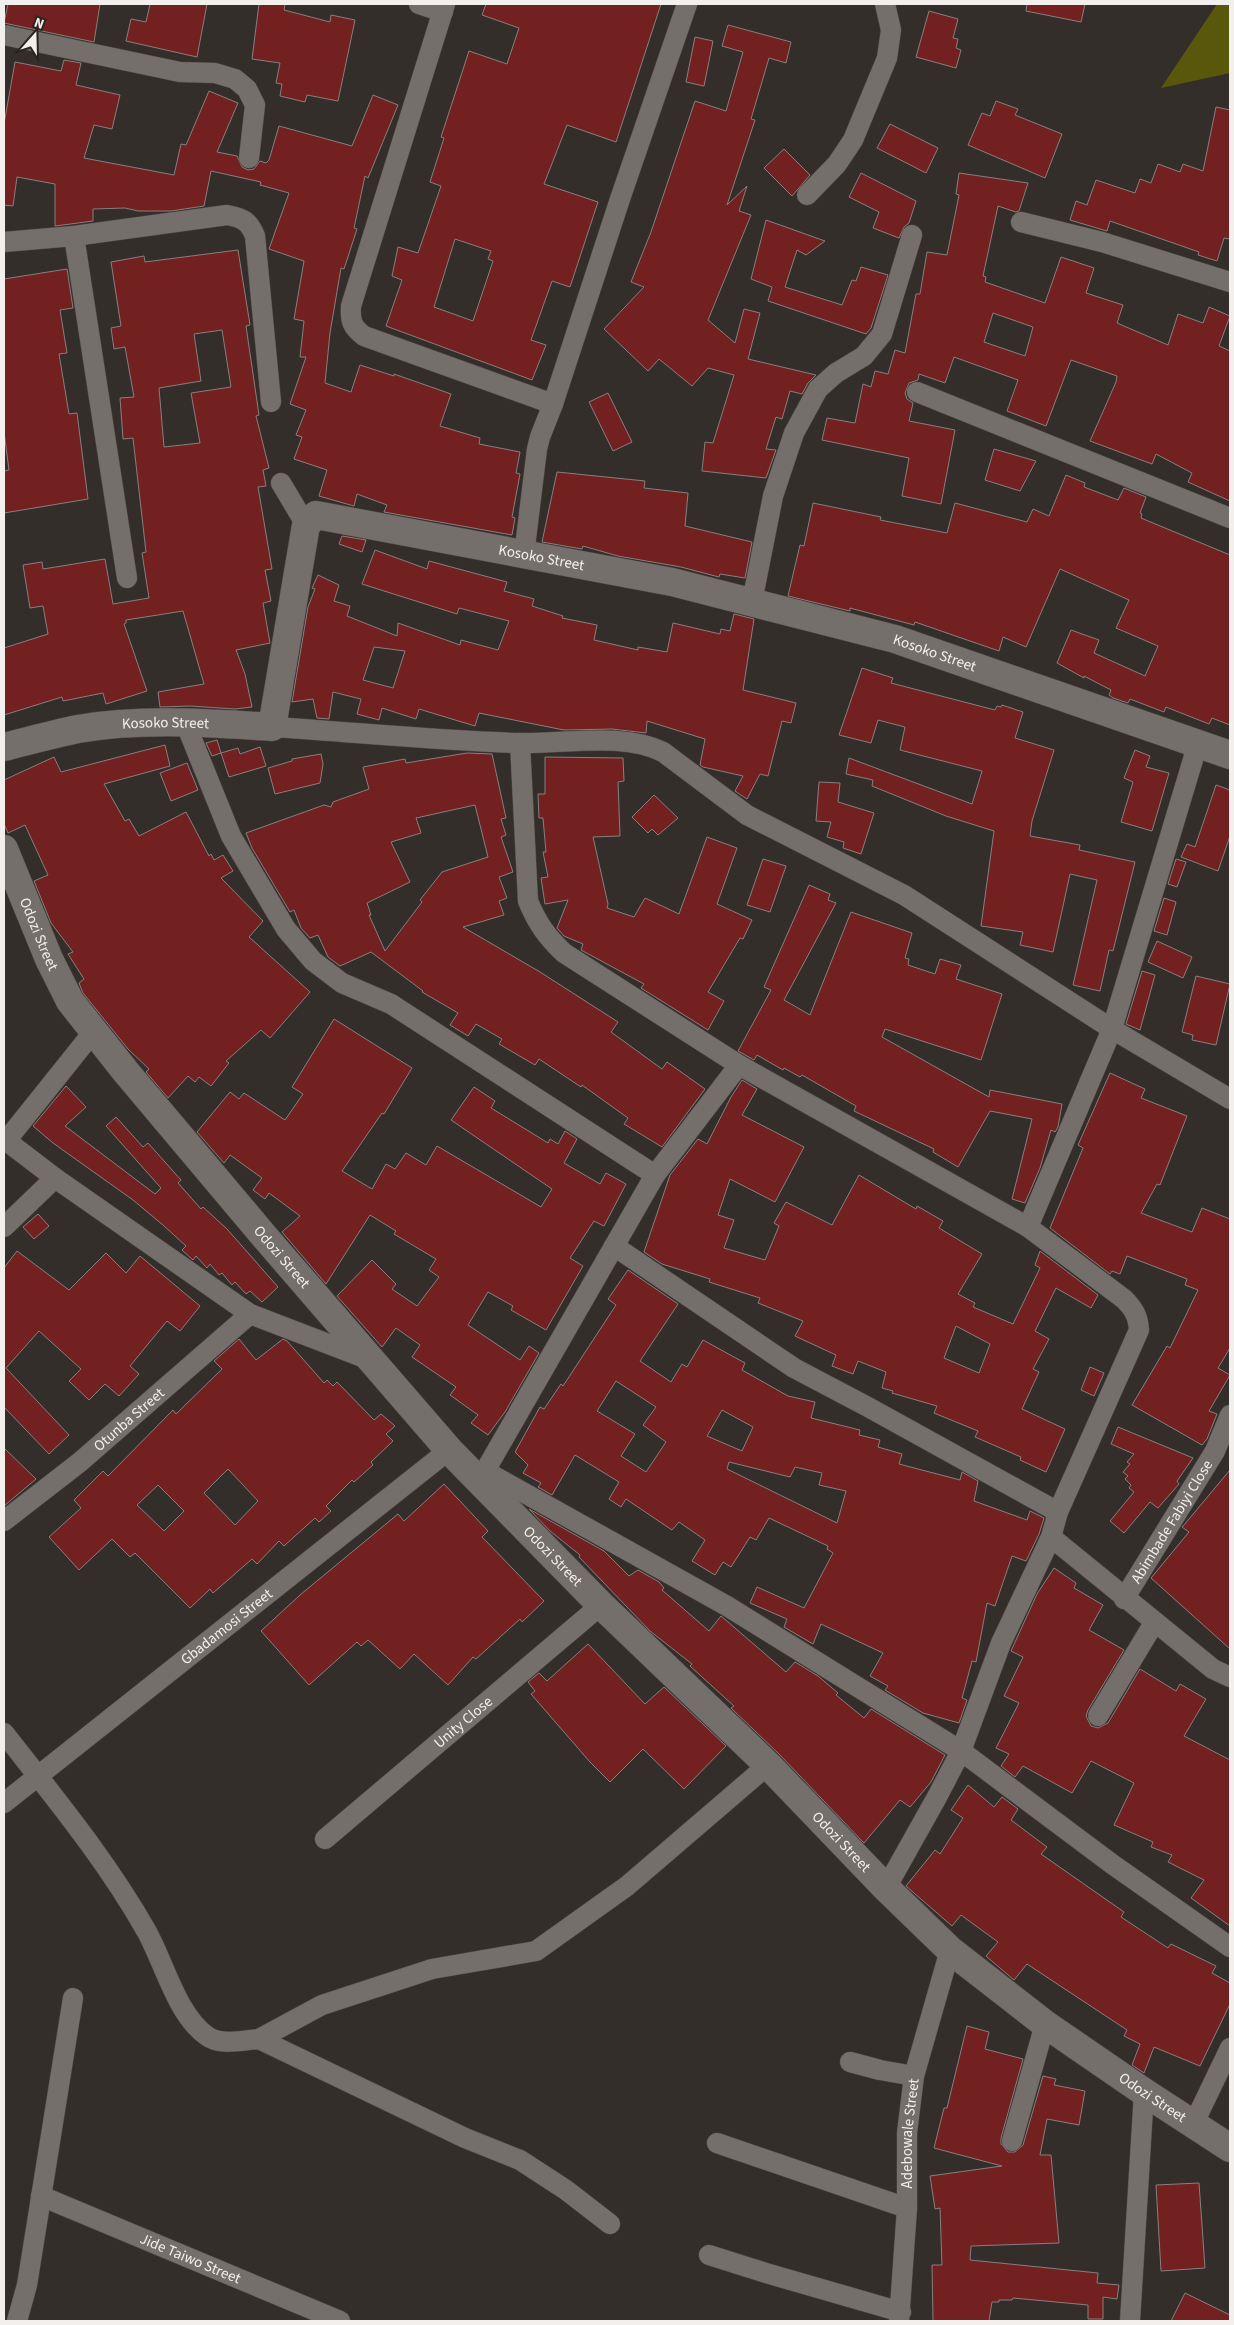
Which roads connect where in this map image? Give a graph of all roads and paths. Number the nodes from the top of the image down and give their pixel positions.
1 (419, 4) edge
2 (687, 4) edge
3 (885, 4) edge
4 (444, 8) edge
5 (4, 35) edge
6 (249, 158) dead end
7 (807, 195) dead end
8 (1021, 222) dead end
9 (912, 235) dead end
10 (74, 236) junction
11 (4, 242) edge
12 (1230, 282) edge
13 (917, 392) dead end
14 (271, 402) dead end
15 (554, 404) junction
16 (281, 483) dead end
17 (1230, 518) edge
18 (306, 526) junction
19 (524, 555) junction
20 (127, 578) dead end
21 (752, 602) junction
22 (185, 722) junction
23 (272, 727) junction
24 (520, 743) junction
25 (1198, 744) junction
26 (4, 747) edge
27 (1230, 755) edge
28 (4, 849) edge
29 (1112, 1029) junction
30 (94, 1032) junction
31 (739, 1065) junction
32 (1230, 1099) edge
33 (5, 1140) edge
34 (654, 1175) junction
35 (55, 1178) junction
36 (4, 1227) edge
37 (1028, 1227) junction
38 (614, 1246) junction
39 (250, 1314) junction
40 (375, 1362) junction
41 (1230, 1415) edge
42 (450, 1450) junction
43 (487, 1481) junction
44 (1058, 1512) junction
45 (4, 1521) edge
46 (1051, 1537) junction
47 (1124, 1598) junction
48 (601, 1605) junction
49 (1154, 1622) junction
50 (1230, 1677) edge
51 (1098, 1716) dead end
52 (4, 1733) edge
53 (960, 1751) junction
54 (768, 1766) junction
55 (38, 1777) junction
56 (4, 1803) edge
57 (325, 1839) dead end
58 (886, 1888) junction
59 (1230, 1946) edge
60 (950, 1950) junction
61 (73, 1998) dead end
62 (1045, 2024) junction
63 (259, 2039) junction
64 (1230, 2048) edge
65 (850, 2062) dead end
66 (914, 2076) junction
67 (1144, 2092) junction
68 (1193, 2125) junction
69 (1012, 2141) dead end
70 (717, 2143) dead end
71 (1230, 2148) edge
72 (41, 2196) junction
73 (907, 2208) junction
74 (610, 2224) dead end
75 (709, 2254) dead end
76 (900, 2316) edge
77 (17, 2321) edge
78 (340, 2321) edge
79 (1130, 2321) edge

1 - 4 street
2 - 15 street
3 - 7 street
4 - 15 street
5 - 6 street
8 - 12 street
9 - 21 street
10 - 11 street
10 - 14 street
10 - 20 street
13 - 17 street
15 - 19 street
16 - 18 street
18 - 19 main road, Kosoko Street
18 - 23 main road
19 - 21 main road, Kosoko Street
21 - 25 main road, Kosoko Street
22 - 23 main road, Kosoko Street
22 - 26 main road, Kosoko Street
22 - 34 street
23 - 24 street
24 - 29 street
24 - 31 street
25 - 27 main road, Kosoko Street
25 - 29 street
28 - 30 main road, Odozi Street
29 - 32 street
29 - 37 street
30 - 33 street
30 - 40 main road, Odozi Street
31 - 34 street
31 - 37 street
33 - 35 street
34 - 38 street
35 - 36 street
35 - 39 street
37 - 44 street
38 - 43 street
38 - 44 street
39 - 40 street
39 - 45 street, Otunba Street
40 - 42 main road, Odozi Street
41 - 47 street, Abimbade Fabiyi Close
42 - 43 main road, Odozi Street
42 - 55 street, Gbadamosi Street
43 - 48 main road, Odozi Street
43 - 53 street
44 - 46 street
46 - 47 street
46 - 53 street
47 - 49 street
48 - 54 main road, Odozi Street
48 - 57 street, Unity Close
49 - 50 street
49 - 51 street
52 - 55 street
53 - 58 street
53 - 59 street
54 - 58 main road, Odozi Street
54 - 63 street
55 - 56 street, Gbadamosi Street
55 - 63 street
58 - 60 main road, Odozi Street
60 - 62 main road, Odozi Street
60 - 66 street, Adebowale Street
61 - 72 street
62 - 67 main road, Odozi Street
62 - 69 street
63 - 74 street
64 - 68 street
65 - 66 street
66 - 73 street, Adebowale Street
67 - 68 main road, Odozi Street
67 - 79 street
68 - 71 main road, Odozi Street
70 - 73 street
72 - 77 street
72 - 78 street, Jide Taiwo Street
73 - 76 street, Adebowale Street
75 - 76 street

